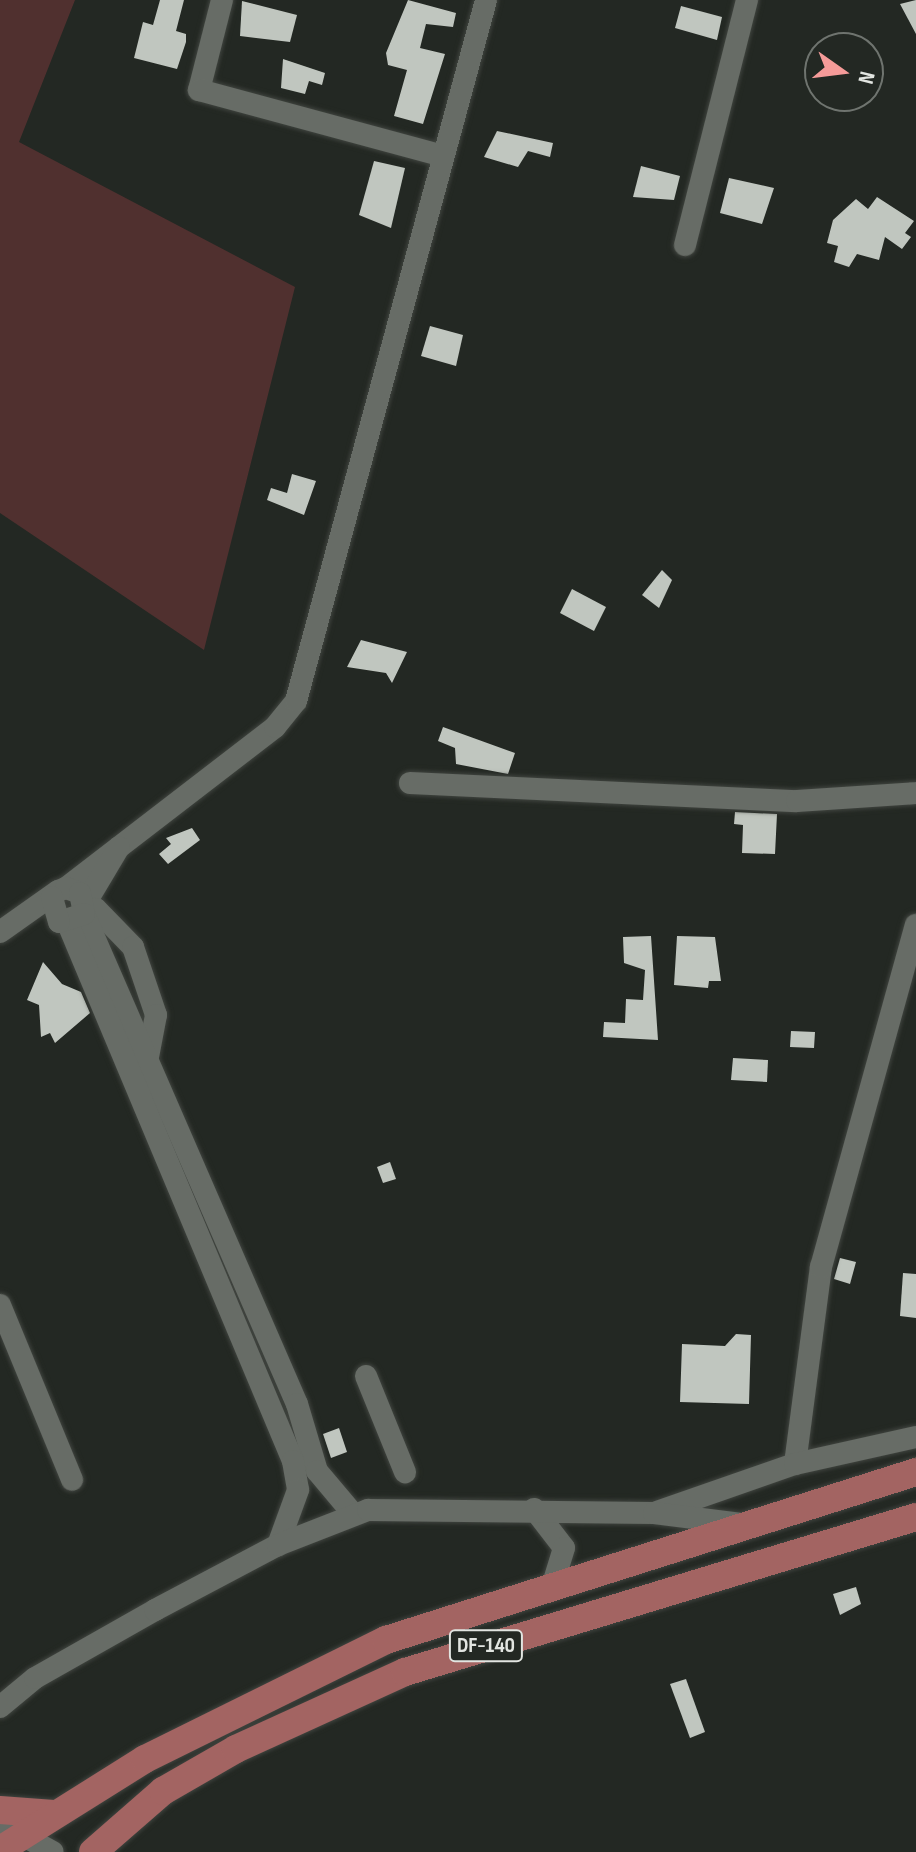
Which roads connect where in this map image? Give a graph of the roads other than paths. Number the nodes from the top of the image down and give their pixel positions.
1 (222, 0) edge
2 (486, 0) edge
3 (747, 0) edge
4 (443, 156) junction
5 (685, 245) dead end
6 (410, 783) dead end
7 (916, 793) edge
8 (70, 907) junction
9 (916, 925) edge
10 (0, 932) edge
11 (126, 1038) junction
12 (147, 1062) junction
13 (131, 1080) junction
14 (0, 1305) edge
15 (366, 1376) dead end
16 (286, 1378) junction
17 (258, 1389) junction
18 (304, 1430) junction
19 (916, 1437) edge
20 (280, 1438) junction
21 (795, 1464) junction
22 (405, 1472) dead end
23 (916, 1472) edge
24 (72, 1480) dead end
25 (534, 1509) junction
26 (654, 1513) junction
27 (354, 1515) junction
28 (916, 1517) edge
29 (741, 1524) junction
30 (278, 1545) junction
31 (553, 1584) junction
32 (0, 1707) edge
33 (0, 1810) edge
34 (55, 1814) junction
35 (12, 1828) edge
36 (0, 1850) edge
37 (53, 1852) edge
38 (93, 1852) edge

1 - 4 street
2 - 4 street
3 - 5 street
4 - 8 street
6 - 7 street
8 - 10 street
8 - 11 street
8 - 12 street
9 - 21 street
11 - 12 street
11 - 13 street
12 - 13 street
12 - 16 street
13 - 17 street
14 - 24 street
15 - 22 street
16 - 17 street
16 - 18 street
17 - 20 street
18 - 20 street
18 - 27 street
19 - 21 street
20 - 30 street
21 - 26 street
23 - 29 main road, DF-140
25 - 26 street
25 - 27 street
25 - 31 street
26 - 29 street
27 - 30 street
28 - 38 main road, DF-140
29 - 31 main road, DF-140
30 - 32 street
31 - 34 main road, DF-140
33 - 34 main road
34 - 35 main road, DF-140
35 - 36 main road, DF-140
35 - 37 street

